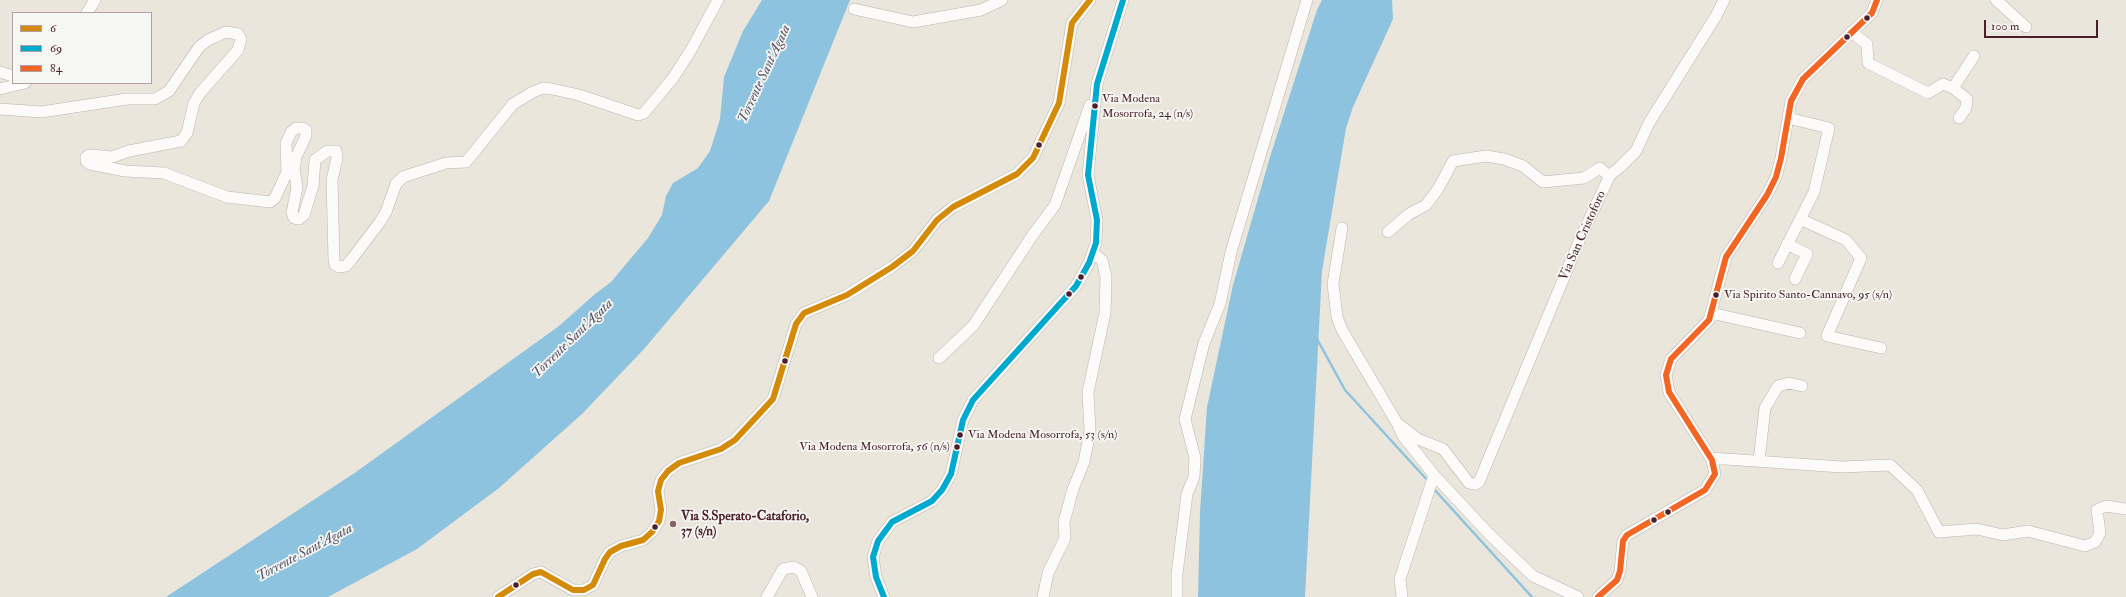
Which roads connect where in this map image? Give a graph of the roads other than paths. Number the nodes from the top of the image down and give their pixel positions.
1 (95, 0) edge
2 (718, 0) edge
3 (1002, 0) edge
4 (1090, 0) edge
5 (1123, 0) edge
6 (1307, 0) edge
7 (1724, 0) edge
8 (1877, 0) edge
9 (1996, 0) edge
10 (854, 9) dead end
11 (88, 12) edge
12 (2026, 27) dead end
13 (1851, 32) junction
14 (1974, 56) dead end
15 (0, 72) edge
16 (12, 76) edge
17 (20, 84) edge
18 (1097, 85) junction
19 (1953, 88) junction
20 (0, 89) edge
21 (0, 109) edge
22 (1788, 118) junction
23 (1959, 118) dead end
24 (1609, 176) junction
25 (1800, 218) junction
26 (1342, 228) dead end
27 (1388, 232) dead end
28 (1787, 244) junction
29 (1093, 253) junction
30 (1778, 263) dead end
31 (1795, 279) dead end
32 (1711, 313) junction
33 (1800, 333) dead end
34 (1881, 348) dead end
35 (939, 358) dead end
36 (1802, 386) dead end
37 (1397, 423) junction
38 (1710, 458) junction
39 (1759, 462) junction
40 (1434, 478) junction
41 (2126, 509) edge
42 (1600, 596) edge
43 (498, 597) edge
44 (767, 597) edge
45 (812, 597) edge
46 (884, 597) edge
47 (1043, 597) edge
48 (1177, 597) edge
49 (1402, 597) edge
50 (1578, 597) edge

1 - 11 street
2 - 21 street
3 - 10 street
4 - 43 street
5 - 18 street
6 - 48 street
7 - 24 street, Via San Cristoforo
8 - 13 street
9 - 12 street
13 - 19 street
13 - 22 street
14 - 19 street
15 - 16 street
17 - 20 street
18 - 29 street
18 - 35 street
19 - 23 street
22 - 25 street
22 - 32 street
24 - 27 street
24 - 37 street, Via San Cristoforo
25 - 28 street
25 - 34 street
26 - 37 street
28 - 30 street
28 - 31 street
29 - 46 street
29 - 47 street
32 - 33 street
32 - 38 street
36 - 39 street
37 - 40 street
38 - 39 street
38 - 42 street
39 - 41 street
40 - 49 street
40 - 50 street
44 - 45 street

